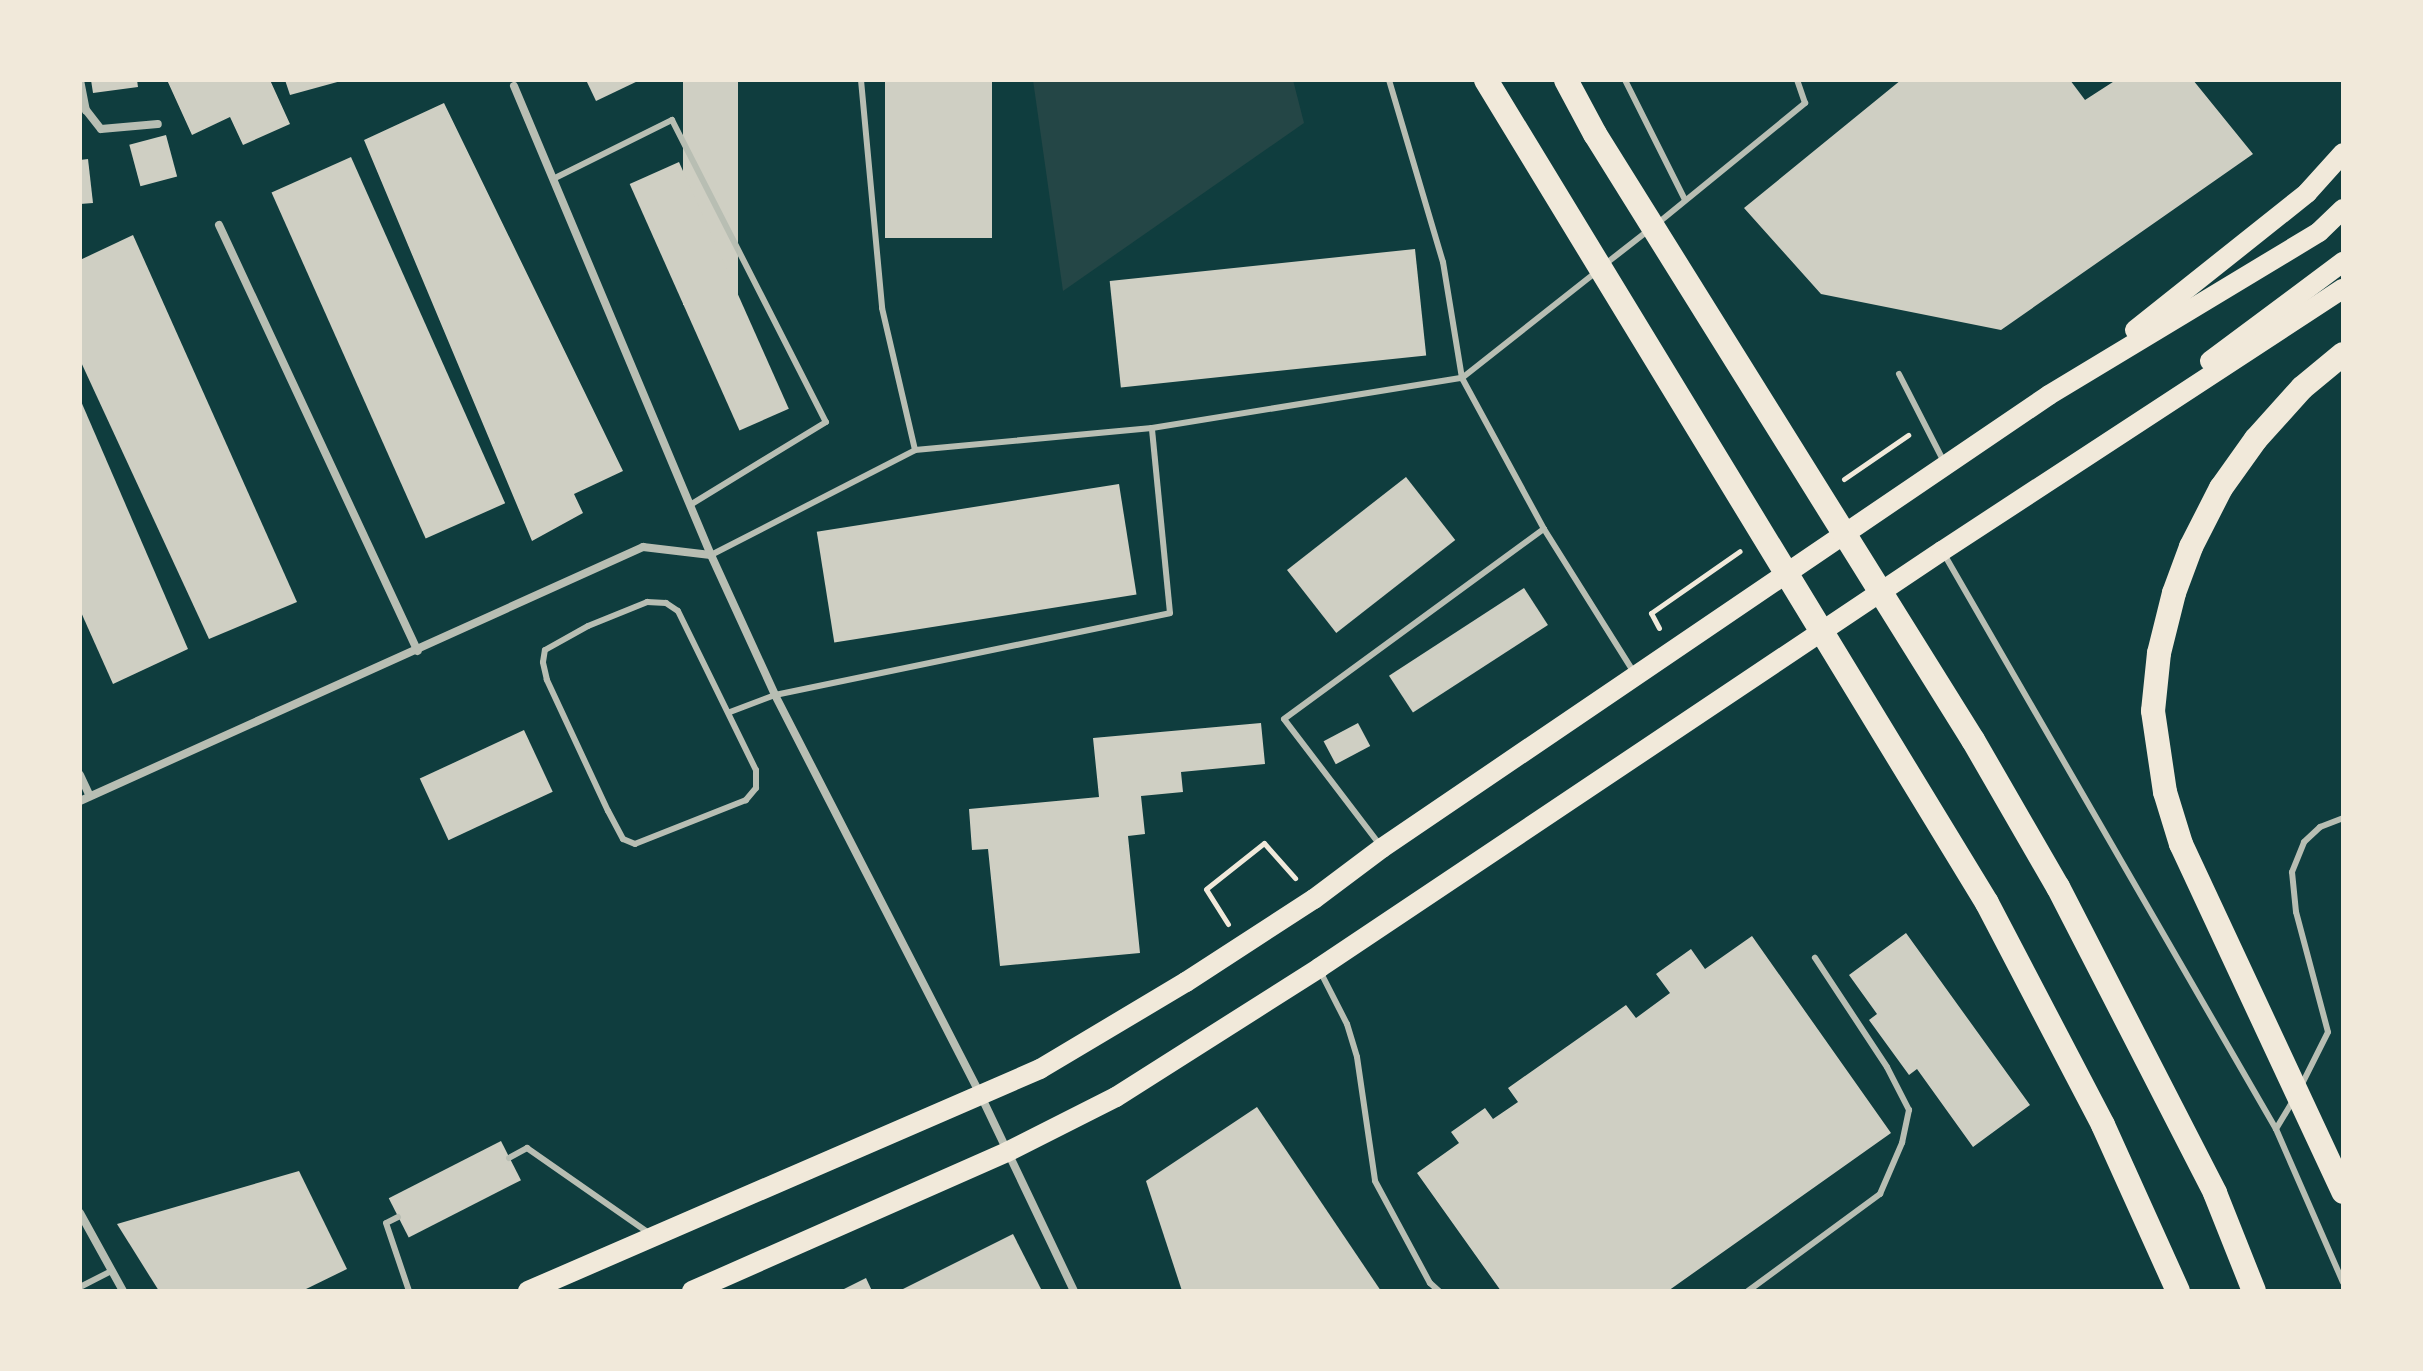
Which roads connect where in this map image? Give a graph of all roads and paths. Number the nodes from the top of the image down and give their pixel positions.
1 (80, 80) edge
2 (861, 80) edge
3 (1389, 80) edge
4 (1486, 80) edge
5 (1566, 80) edge
6 (1625, 80) edge
7 (1797, 80) edge
8 (514, 86) dead end
9 (158, 124) dead end
10 (2343, 153) edge
11 (553, 179) junction
12 (1685, 200) junction
13 (2343, 209) edge
14 (219, 225) dead end
15 (2343, 262) edge
16 (2343, 289) edge
17 (2343, 354) edge
18 (1899, 374) dead end
19 (1462, 378) junction
20 (2049, 395) junction
21 (1152, 428) junction
22 (915, 450) junction
23 (1946, 466) junction
24 (2049, 481) junction
25 (690, 505) junction
26 (1544, 529) junction
27 (1942, 551) junction
28 (711, 555) junction
29 (418, 651) junction
30 (1637, 678) junction
31 (775, 695) junction
32 (730, 712) junction
33 (80, 775) edge
34 (89, 794) junction
35 (80, 801) edge
36 (2343, 818) edge
37 (1382, 848) junction
38 (1206, 889) dead end
39 (1314, 899) junction
40 (1815, 958) dead end
41 (1319, 968) junction
42 (981, 1096) junction
43 (2276, 1129) junction
44 (1007, 1152) junction
45 (509, 1158) dead end
46 (2343, 1192) edge
47 (80, 1213) edge
48 (398, 1217) dead end
49 (654, 1237) junction
50 (112, 1271) junction
51 (2343, 1282) edge
52 (80, 1287) edge
53 (123, 1291) edge
54 (409, 1291) edge
55 (528, 1291) edge
56 (692, 1291) edge
57 (1074, 1291) edge
58 (1439, 1291) edge
59 (1748, 1291) edge
60 (2178, 1291) edge
61 (2254, 1291) edge

1 - 9 street
2 - 22 lane
3 - 19 lane
4 - 60 highway
5 - 61 highway
6 - 12 lane
7 - 12 lane
8 - 11 street
10 - 20 main road
11 - 25 street
11 - 25 lane
12 - 19 lane
13 - 20 main road
14 - 29 street
15 - 24 main road
16 - 24 main road
17 - 46 highway
18 - 23 lane
19 - 21 lane
19 - 26 lane
20 - 23 main road
21 - 22 lane
21 - 31 lane
22 - 28 lane
23 - 30 main road
24 - 27 main road
25 - 28 street
26 - 30 lane
26 - 37 lane
27 - 41 main road
27 - 43 lane
28 - 29 street
28 - 31 street
29 - 34 street
30 - 37 main road
31 - 32 lane
31 - 42 street
32 - 32 lane
33 - 34 street
34 - 35 street
36 - 43 lane
37 - 39 main road
38 - 39 path
39 - 42 main road
40 - 59 lane
41 - 44 main road
41 - 58 lane
42 - 44 street
42 - 49 main road
43 - 51 lane
44 - 56 main road
44 - 57 street
45 - 49 lane
47 - 50 street
48 - 54 lane
49 - 55 main road
50 - 52 lane
50 - 53 street

